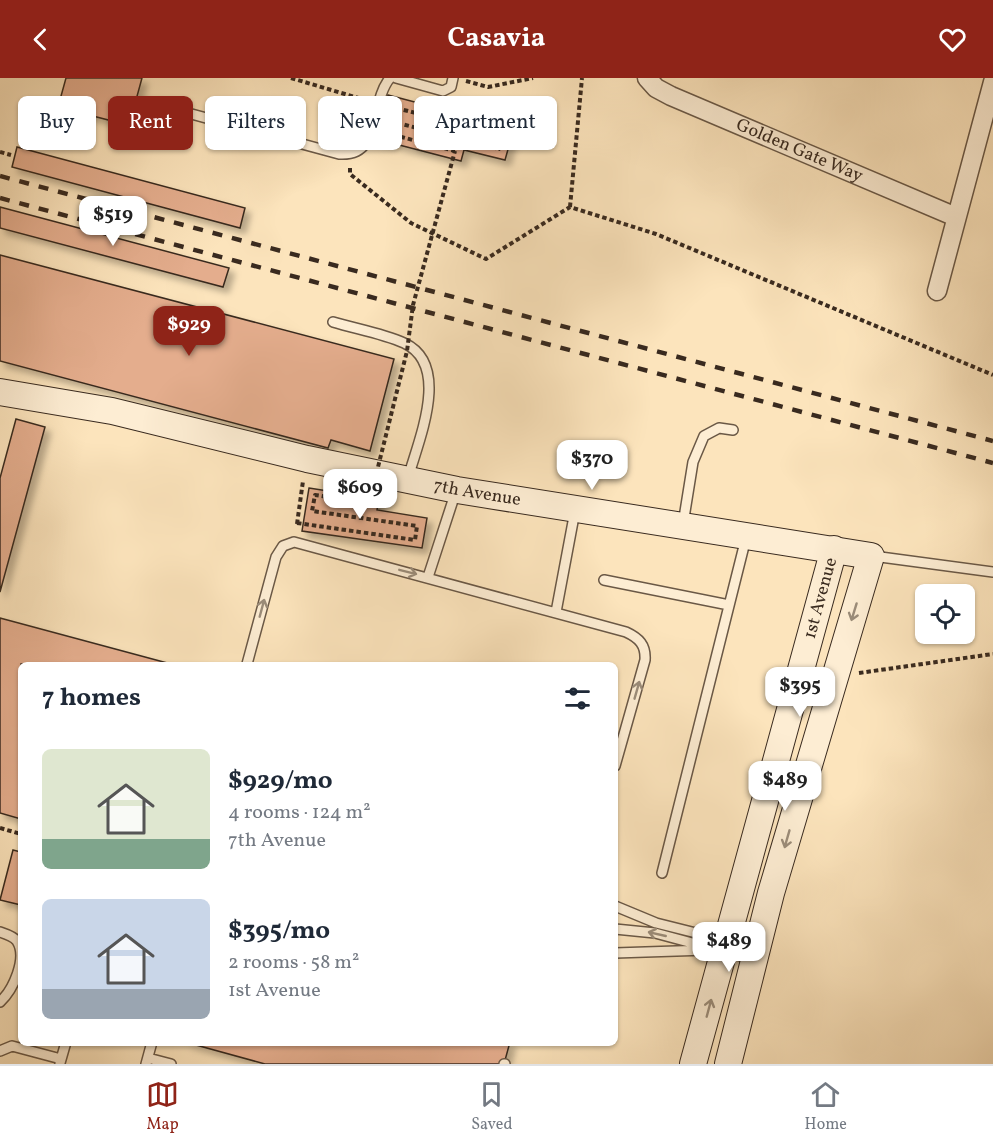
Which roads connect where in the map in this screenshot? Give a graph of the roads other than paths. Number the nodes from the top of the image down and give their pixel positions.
1 (390, 78) edge
2 (396, 78) edge
3 (455, 78) edge
4 (647, 78) edge
5 (993, 82) edge
6 (193, 114) edge
7 (956, 216) junction
8 (937, 291) dead end
9 (333, 322) dead end
10 (0, 392) edge
11 (733, 430) dead end
12 (407, 480) junction
13 (457, 490) junction
14 (576, 510) junction
15 (683, 526) junction
16 (747, 535) junction
17 (834, 549) junction
18 (871, 556) junction
19 (993, 572) edge
20 (428, 577) junction
21 (604, 580) dead end
22 (729, 605) junction
23 (556, 612) junction
24 (249, 662) edge
25 (618, 756) edge
26 (662, 873) dead end
27 (618, 908) edge
28 (618, 929) edge
29 (0, 932) edge
30 (18, 943) edge
31 (721, 947) junction
32 (618, 951) edge
33 (756, 954) junction
34 (18, 963) edge
35 (0, 1002) edge
36 (65, 1046) edge
37 (151, 1046) edge
38 (0, 1051) edge
39 (60, 1061) edge
40 (147, 1061) edge
41 (171, 1064) edge
42 (693, 1064) edge
43 (728, 1064) edge

1 - 6 lane
2 - 3 lane
4 - 7 street, Golden Gate Way
5 - 7 street
7 - 8 street
9 - 12 lane
10 - 12 street, 7th Avenue
11 - 15 lane
12 - 13 street, 7th Avenue
13 - 14 street, 7th Avenue
13 - 20 lane
14 - 15 street, 7th Avenue
14 - 23 lane
15 - 16 street, 7th Avenue
16 - 17 street, 7th Avenue
16 - 22 lane
17 - 18 street, 7th Avenue
17 - 31 street, 1st Avenue
18 - 19 lane, 7th Avenue
18 -> 33 street, 1st Avenue
20 - 23 lane
24 -> 20 lane
21 - 22 lane
22 - 26 lane
25 -> 23 lane
27 - 31 lane
31 -> 28 lane
29 - 30 lane
31 - 32 lane
31 - 33 lane
42 -> 31 street, 1st Avenue
33 - 43 street, 1st Avenue
34 - 35 lane
36 - 39 lane
37 - 40 lane
38 - 39 lane
40 - 41 lane

